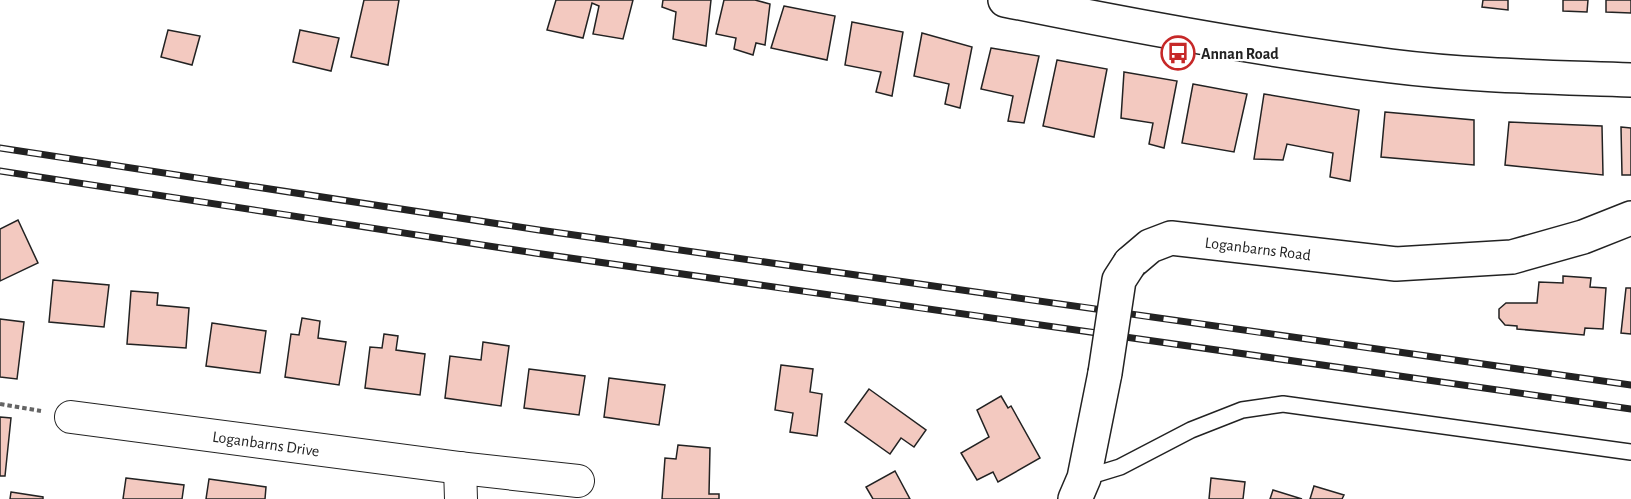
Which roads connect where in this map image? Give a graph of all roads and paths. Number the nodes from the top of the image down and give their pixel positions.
1 (1005, 0) edge
2 (1631, 80) edge
3 (1631, 218) edge
4 (0, 404) edge
5 (71, 417) joint
6 (1631, 452) edge
7 (460, 468) junction
8 (578, 481) dead end
9 (1080, 489) edge
10 (461, 499) edge

1 - 2 street
3 - 9 street, Loganbarns Road, bridge
4 - 5 path
5 - 7 street, Loganbarns Drive
6 - 9 lane
7 - 8 street, Loganbarns Drive
7 - 10 street

